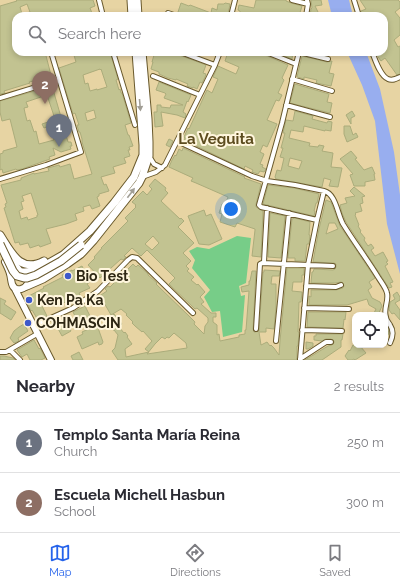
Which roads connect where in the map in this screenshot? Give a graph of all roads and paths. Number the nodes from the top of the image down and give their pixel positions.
1 (99, 0) edge
2 (131, 0) edge
3 (137, 0) edge
4 (235, 0) edge
5 (292, 0) edge
6 (354, 0) edge
7 (308, 2) edge
8 (102, 12) edge
9 (132, 12) edge
10 (138, 12) edge
11 (234, 12) edge
12 (307, 12) edge
13 (358, 12) edge
14 (52, 56) edge
15 (114, 56) edge
16 (136, 56) edge
17 (142, 56) edge
18 (191, 56) edge
19 (218, 56) edge
20 (276, 56) edge
21 (298, 56) edge
22 (316, 56) edge
23 (374, 56) edge
24 (328, 59) dead end
25 (296, 64) junction
26 (215, 65) junction
27 (153, 76) dead end
28 (400, 77) edge
29 (292, 79) junction
30 (59, 80) junction
31 (332, 91) dead end
32 (200, 95) junction
33 (0, 98) edge
34 (286, 105) junction
35 (330, 117) dead end
36 (135, 125) dead end
37 (177, 141) junction
38 (149, 156) junction
39 (162, 168) junction
40 (142, 177) junction
41 (0, 179) edge
42 (267, 181) junction
43 (324, 191) junction
44 (267, 208) junction
45 (289, 213) junction
46 (317, 220) junction
47 (106, 223) junction
48 (0, 236) edge
49 (0, 244) edge
50 (78, 245) junction
51 (0, 250) edge
52 (264, 262) junction
53 (284, 263) junction
54 (308, 265) junction
55 (333, 266) dead end
56 (22, 272) junction
57 (11, 278) junction
58 (342, 285) dead end
59 (26, 286) junction
60 (306, 286) junction
61 (14, 287) junction
62 (20, 300) junction
63 (304, 308) junction
64 (349, 309) dead end
65 (193, 313) dead end
66 (33, 326) junction
67 (256, 329) dead end
68 (302, 330) junction
69 (342, 331) dead end
70 (37, 334) junction
71 (276, 341) dead end
72 (331, 342) dead end
73 (390, 343) dead end
74 (10, 350) junction
75 (0, 352) edge
76 (300, 359) edge
77 (20, 360) edge
78 (51, 360) edge

1 - 8 street
2 - 9 main road
3 - 10 main road
4 - 11 street
5 - 7 street
6 - 13 street
7 - 12 street
14 - 30 street
15 - 36 street
16 -> 50 main road
17 - 38 main road
18 - 26 street
19 - 26 street
20 - 25 street
21 - 25 street
22 - 24 street
23 - 28 street
25 - 29 street
26 - 32 street
27 - 32 street
29 - 31 street
29 - 34 street
30 - 33 street
30 - 41 street
32 - 37 street
34 - 35 street
34 - 42 street
37 - 39 street
37 - 42 street
38 - 39 street
38 - 40 main road
39 - 40 street
47 -> 40 main road
42 - 43 street
42 - 44 street
43 - 46 street
43 - 73 street
44 - 45 street
44 - 52 street
45 - 46 street
45 - 53 street
46 - 54 street
47 - 50 main road
47 - 59 main road
48 - 50 main road
48 - 56 main road
49 - 50 main road, bridge
50 - 56 main road
51 - 57 main road
52 - 53 street
52 - 67 street
53 - 54 street
53 - 71 street
54 - 55 street
54 - 60 street
56 - 57 main road
56 - 59 main road
57 - 61 main road
58 - 60 street
59 - 61 main road
59 - 62 main road
60 - 63 street
61 - 62 main road
62 - 66 main road
63 - 64 street
63 - 68 street
65 - 66 street
66 - 70 main road
68 - 69 street
68 - 76 street
70 - 74 street
70 - 78 main road
72 - 76 street
74 - 75 street
74 - 77 street

